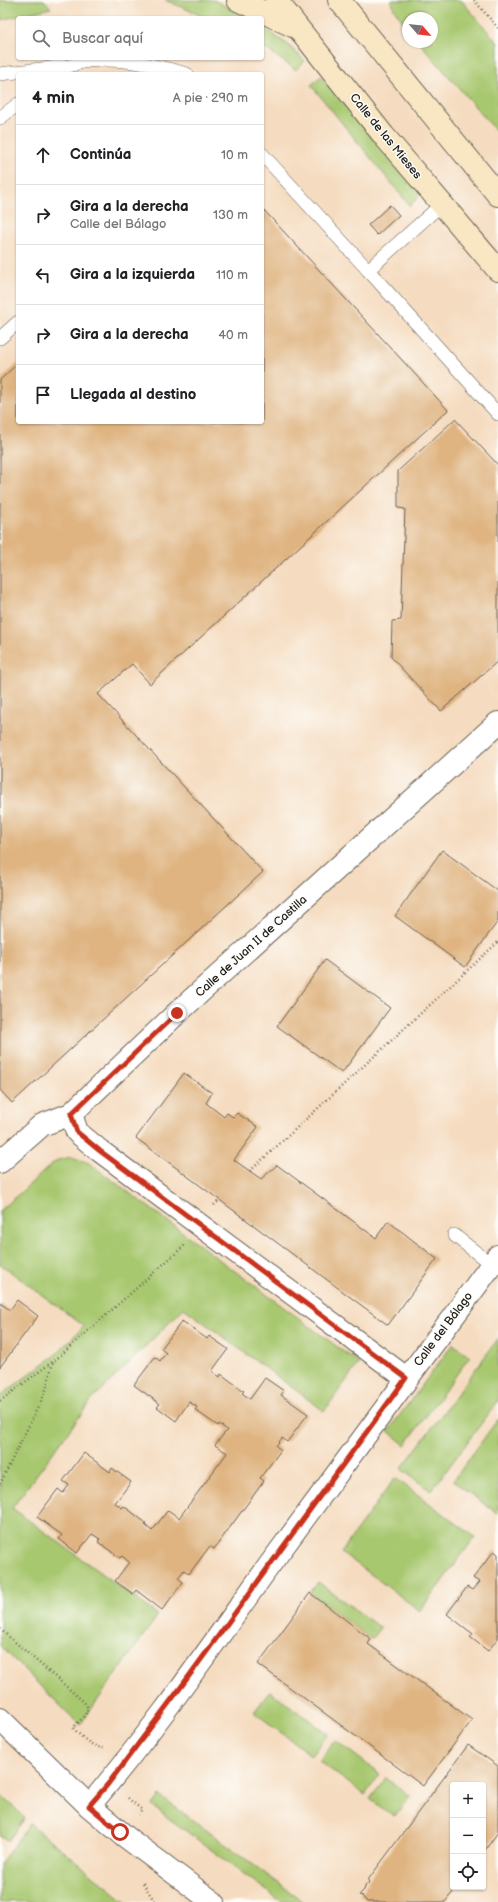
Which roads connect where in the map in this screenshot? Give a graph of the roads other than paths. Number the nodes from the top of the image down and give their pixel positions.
1 (238, 0) edge
2 (276, 0) edge
3 (339, 0) edge
4 (351, 9) edge
5 (300, 30) junction
6 (68, 66) junction
7 (16, 72) edge
8 (17, 72) edge
9 (58, 72) edge
10 (178, 72) edge
11 (0, 74) edge
12 (16, 106) edge
13 (0, 118) edge
14 (264, 156) edge
15 (498, 195) edge
16 (442, 204) junction
17 (368, 270) junction
18 (498, 270) edge
19 (16, 324) edge
20 (0, 338) edge
21 (498, 414) edge
22 (498, 723) edge
23 (71, 1114) junction
24 (0, 1162) edge
25 (454, 1235) dead end
26 (495, 1261) edge
27 (406, 1378) junction
28 (0, 1719) edge
29 (89, 1806) junction
30 (213, 1902) edge

1 - 5 main road
2 - 5 main road, Calle de las Mieses
3 - 4 main road
4 - 15 main road
5 - 16 main road, Calle de las Mieses
6 - 8 lane
6 - 9 lane
6 - 10 lane
7 - 11 lane
12 - 13 lane
14 - 17 lane
16 - 17 lane
16 - 18 main road, Calle de las Mieses
17 - 21 lane
19 - 20 lane
22 - 23 street, Calle de Juan II de Castilla
23 - 24 street, Calle de Juan II de Castilla
23 - 27 street
25 - 26 lane
26 - 27 street, Calle del Bálago
27 - 29 street, Calle del Bálago
28 - 29 street
29 - 30 street

